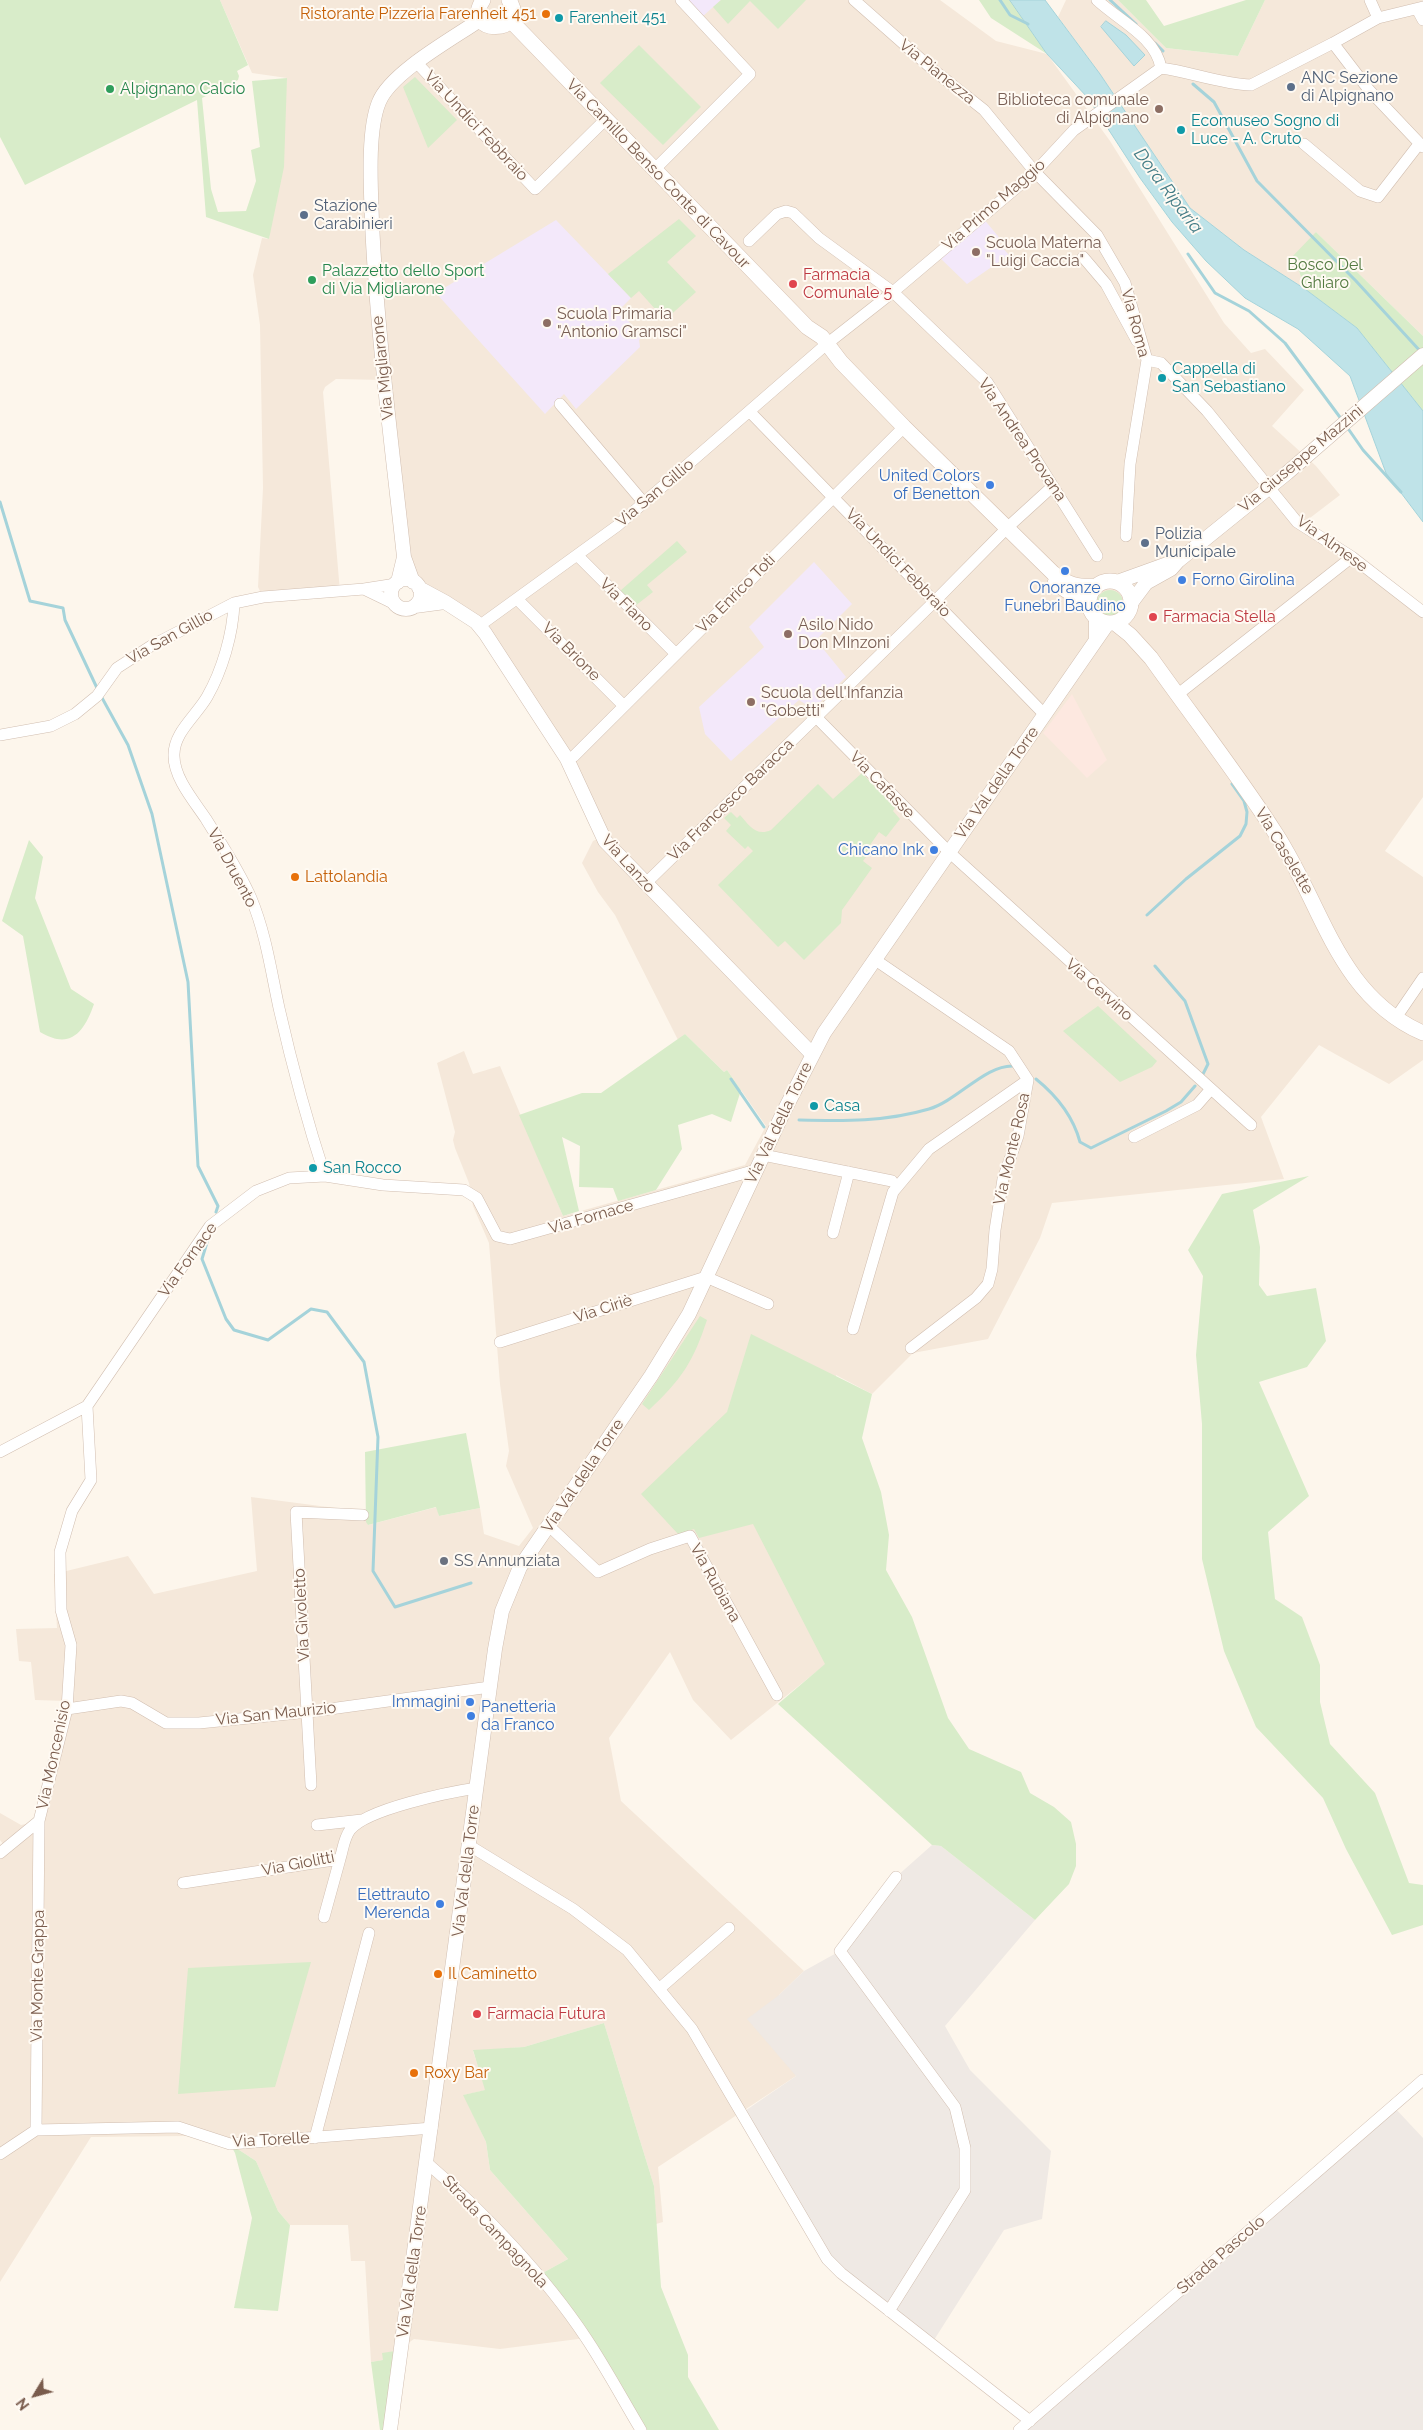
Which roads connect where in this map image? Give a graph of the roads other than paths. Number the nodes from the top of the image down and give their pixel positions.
1 (483, 0) edge
2 (509, 0) edge
3 (681, 0) edge
4 (854, 0) edge
5 (1097, 0) edge
6 (1370, 0) edge
7 (1420, 8) edge
8 (1378, 18) junction
9 (481, 19) junction
10 (510, 20) junction
11 (1423, 20) edge
12 (1333, 43) junction
13 (417, 63) junction
14 (1157, 70) junction
15 (606, 119) junction
16 (1304, 144) dead end
17 (1421, 146) edge
18 (654, 170) junction
19 (1035, 172) junction
20 (749, 240) dead end
21 (1083, 257) dead end
22 (893, 292) junction
23 (825, 346) junction
24 (1423, 354) edge
25 (1147, 360) junction
26 (560, 404) dead end
27 (750, 412) junction
28 (904, 427) junction
29 (1053, 486) junction
30 (1268, 489) junction
31 (834, 497) junction
32 (644, 503) junction
33 (1006, 529) junction
34 (1126, 536) dead end
35 (577, 555) junction
36 (1097, 556) dead end
37 (404, 557) junction
38 (1352, 557) junction
39 (1178, 561) junction
40 (1117, 582) junction
41 (397, 583) junction
42 (416, 585) junction
43 (1096, 586) junction
44 (364, 590) junction
45 (517, 599) junction
46 (935, 601) junction
47 (445, 602) junction
48 (234, 604) junction
49 (395, 604) junction
50 (415, 606) junction
51 (1130, 607) junction
52 (1423, 612) edge
53 (1102, 617) junction
54 (479, 626) junction
55 (676, 654) junction
56 (1150, 658) junction
57 (1177, 694) junction
58 (624, 706) junction
59 (1045, 715) junction
60 (816, 717) junction
61 (0, 735) edge
62 (567, 759) junction
63 (949, 852) junction
64 (645, 884) junction
65 (874, 959) junction
66 (1423, 978) edge
67 (1395, 1019) junction
68 (1423, 1033) edge
69 (812, 1054) junction
70 (1028, 1080) junction
71 (1211, 1090) junction
72 (1251, 1125) dead end
73 (1134, 1137) dead end
74 (763, 1154) junction
75 (756, 1170) junction
76 (849, 1172) junction
77 (325, 1176) junction
78 (892, 1182) dead end
79 (833, 1234) dead end
80 (706, 1277) junction
81 (768, 1304) dead end
82 (853, 1329) dead end
83 (500, 1342) dead end
84 (911, 1348) dead end
85 (87, 1406) junction
86 (0, 1452) edge
87 (363, 1515) dead end
88 (549, 1526) junction
89 (490, 1687) junction
90 (777, 1695) dead end
91 (67, 1709) junction
92 (308, 1712) junction
93 (312, 1785) dead end
94 (477, 1788) junction
95 (364, 1819) junction
96 (39, 1821) junction
97 (317, 1825) dead end
98 (470, 1846) junction
99 (0, 1853) edge
100 (340, 1859) junction
101 (896, 1877) dead end
102 (183, 1882) dead end
103 (324, 1917) dead end
104 (729, 1928) dead end
105 (370, 1933) dead end
106 (659, 1989) junction
107 (1423, 2080) edge
108 (432, 2128) junction
109 (36, 2130) junction
110 (315, 2138) junction
111 (0, 2154) edge
112 (427, 2163) junction
113 (889, 2311) junction
114 (1030, 2420) junction
115 (390, 2430) edge
116 (641, 2430) edge
117 (1019, 2430) edge

1 - 9 main road
2 - 10 main road
3 - 18 street
4 - 19 street, Via Pianezza
5 - 14 street
6 - 8 street
7 - 8 street
7 - 11 street
8 - 12 street
9 - 10 main road
9 - 13 street, Via Migliarone
10 - 15 main road, Via Camillo Benso Conte di Cavour
12 - 14 street
12 - 17 street
13 - 15 street, Via Undici Febbraio
13 - 37 street, Via Migliarone
14 - 19 street, Via Primo Maggio
15 - 18 main road, Via Camillo Benso Conte di Cavour
16 - 17 street
18 - 23 main road, Via Camillo Benso Conte di Cavour
19 - 22 street, Via Primo Maggio
19 - 25 street, Via Roma
20 - 22 street, Via Andrea Provana
21 - 25 street
22 - 23 street, Via Primo Maggio
22 - 29 street, Via Andrea Provana
23 - 27 street, Via San Gillio
23 - 28 main road, Via Camillo Benso Conte di Cavour
24 - 30 street, Via Giuseppe Mazzini
25 - 30 street, Via Almese
25 - 34 street, Via Roma
26 - 32 street
27 - 31 street, Via Undici Febbraio
27 - 32 street, Via San Gillio
28 - 31 street, Via Enrico Toti
28 - 33 main road, Via Camillo Benso Conte di Cavour
29 - 33 street, Via Francesco Baracca
29 - 36 street, Via Andrea Provana
30 - 38 street, Via Almese
30 - 39 street, Via Giuseppe Mazzini
31 - 46 street, Via Undici Febbraio
31 - 55 street, Via Enrico Toti
32 - 35 street, Via San Gillio
33 - 43 main road, Via Camillo Benso Conte di Cavour
33 - 46 street, Via Francesco Baracca
33 - 53 main road, Via Camillo Benso Conte di Cavour
35 - 45 street, Via San Gillio
35 - 55 street, Via Fiano
37 - 41 street
37 - 42 street
38 - 52 street, Via Almese
38 - 57 street
39 - 40 street, Via Giuseppe Mazzini
39 - 51 street, Via Giuseppe Mazzini
40 - 43 main road
40 - 51 main road
41 - 42 street
41 - 44 street, Via San Gillio
41 - 49 street
42 - 47 street, Via Lanzo
42 - 50 street
43 - 53 main road
44 - 48 street, Via San Gillio
44 - 49 street
45 - 54 street, Via San Gillio
45 - 58 street, Via Brione
46 - 59 street, Via Undici Febbraio
46 - 60 street, Via Francesco Baracca
47 - 50 street
47 - 54 street, Via Lanzo
48 - 61 street, Via San Gillio
48 - 77 street, Via Druento
49 - 50 street
51 - 53 main road
51 - 56 main road, Via Caselette
53 - 56 main road, Via Caselette
53 - 59 street, Via Val della Torre
54 - 62 street, Via Lanzo
55 - 58 street, Via Enrico Toti
56 - 57 main road, Via Caselette
57 - 67 main road, Via Caselette
58 - 62 street, Via Enrico Toti
59 - 63 street, Via Val della Torre
60 - 63 street, Via Cafasse
60 - 64 street, Via Francesco Baracca
62 - 64 street, Via Lanzo
63 - 65 street, Via Val della Torre
63 - 71 street, Via Cervino
64 - 69 street, Via Lanzo
65 - 69 street, Via Val della Torre
65 - 70 street, Via Monte Rosa
66 - 67 street
67 - 68 main road, Via Caselette
69 - 74 street, Via Val della Torre
70 - 82 street
70 - 84 street, Via Monte Rosa
71 - 72 street, Via Cervino
71 - 73 street
74 - 75 street, Via Val della Torre
74 - 76 street
75 - 77 street, Via Fornace
75 - 80 street, Via Val della Torre
76 - 78 street
76 - 79 street
77 - 85 street, Via Fornace
80 - 81 street
80 - 83 street, Via Ciriè
80 - 88 street, Via Val della Torre
85 - 86 street, Via Fornace
85 - 91 street, Via Moncenisio
87 - 92 street, Via Givoletto
88 - 89 street, Via Val della Torre
88 - 90 street, Via Rubiana
89 - 92 street, Via San Maurizio
89 - 94 street, Via Val della Torre
91 - 92 street, Via San Maurizio
91 - 96 street, Via Moncenisio
92 - 93 street, Via Givoletto
94 - 95 street, Via Giolitti
94 - 98 street, Via Val della Torre
95 - 97 street
95 - 100 street, Via Giolitti
96 - 99 street, Via Moncenisio
96 - 109 street, Via Monte Grappa
98 - 106 street
98 - 108 street, Via Val della Torre
100 - 102 street, Via Giolitti
100 - 103 street
101 - 113 street
104 - 106 street
105 - 110 street
106 - 113 street
107 - 114 street, Strada Pascolo
108 - 110 street, Via Torelle
108 - 112 street, Via Val della Torre
109 - 110 street, Via Torelle
109 - 111 street
112 - 115 street, Via Val della Torre
112 - 116 street, Strada Campagnola
113 - 114 street
114 - 117 street, Strada Pascolo

